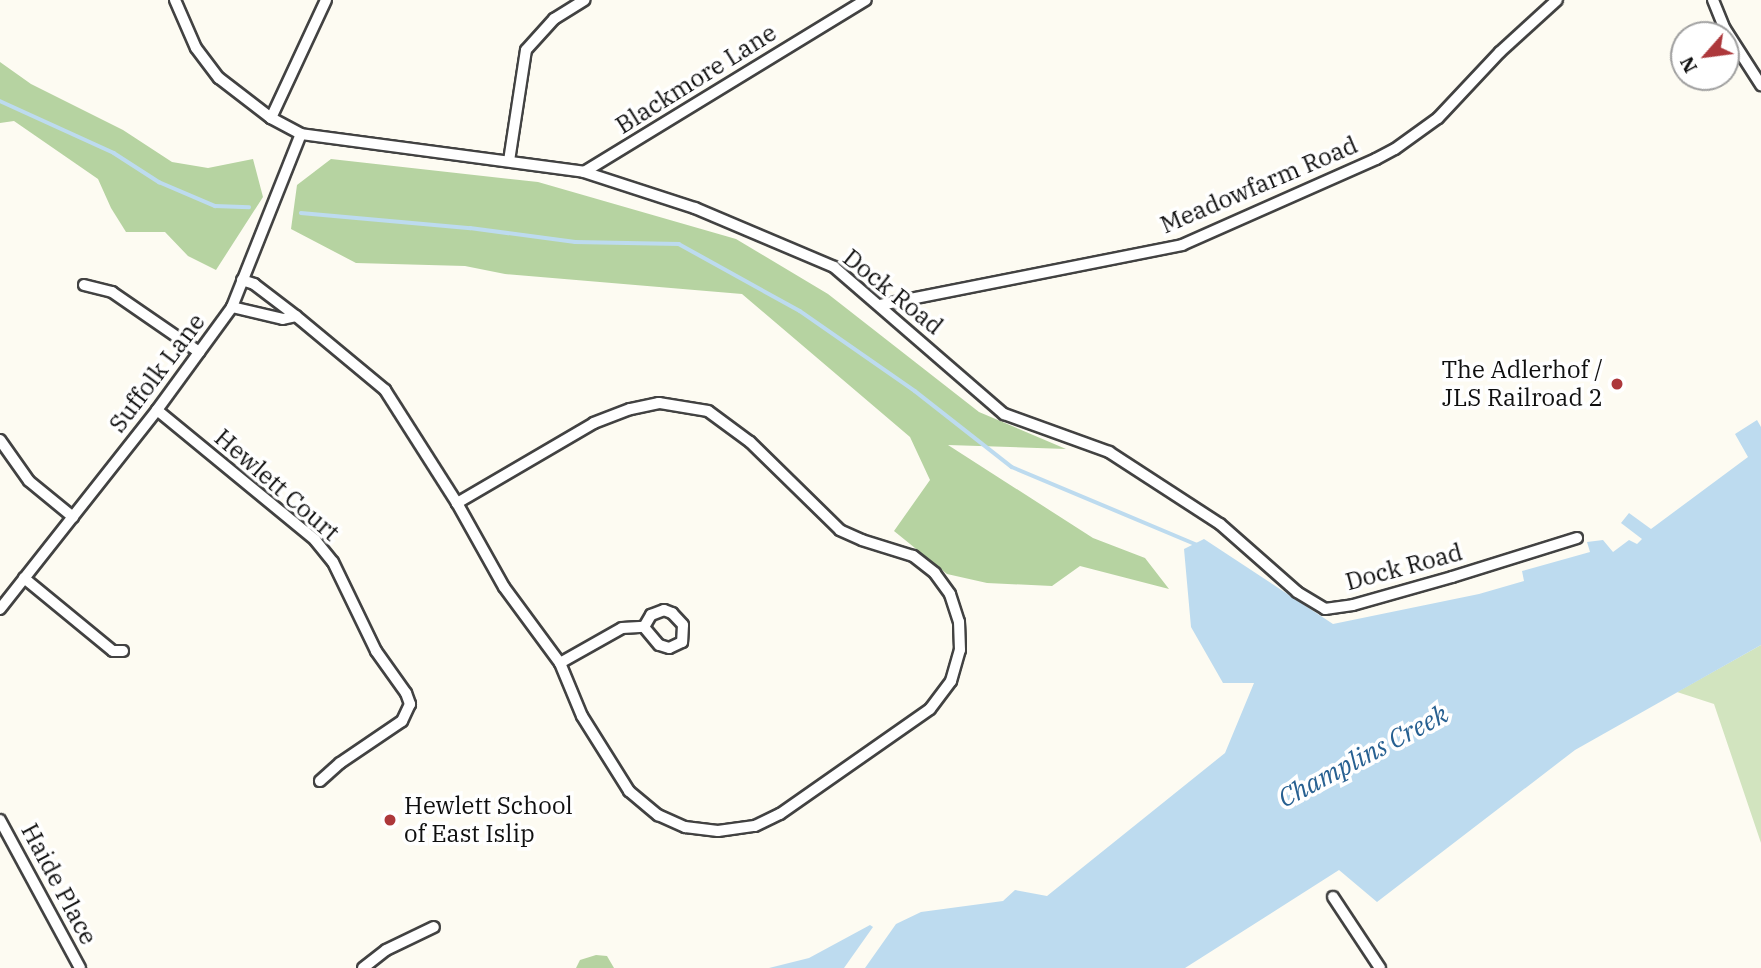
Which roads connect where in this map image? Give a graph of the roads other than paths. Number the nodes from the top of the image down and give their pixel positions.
1 (175, 0) edge
2 (326, 0) edge
3 (584, 0) edge
4 (866, 0) edge
5 (1557, 0) edge
6 (1713, 0) edge
7 (1761, 85) edge
8 (271, 118) junction
9 (300, 134) junction
10 (509, 161) junction
11 (584, 172) junction
12 (242, 279) junction
13 (84, 285) dead end
14 (880, 305) junction
15 (232, 307) junction
16 (296, 316) junction
17 (199, 352) junction
18 (157, 410) junction
19 (0, 440) edge
20 (457, 503) junction
21 (73, 517) junction
22 (1577, 538) dead end
23 (24, 578) junction
24 (0, 608) edge
25 (643, 627) dead end
26 (123, 651) dead end
27 (560, 663) junction
28 (320, 781) dead end
29 (0, 820) edge
30 (1333, 897) dead end
31 (435, 927) dead end
32 (80, 968) edge
33 (363, 968) edge
34 (1380, 968) edge

1 - 8 street, Dock Road
2 - 8 street
3 - 10 street
4 - 11 street, Blackmore Lane
5 - 14 street, Meadowfarm Road
6 - 7 street
8 - 9 street, Dock Road
9 - 10 street, Dock Road
9 - 12 street, Suffolk Lane
10 - 11 street, Dock Road
11 - 14 street, Dock Road
12 - 15 street, Suffolk Lane
12 - 16 street
13 - 17 street
14 - 22 street, Dock Road
15 - 16 street
15 - 17 street, Suffolk Lane
16 - 20 street
17 - 18 street, Suffolk Lane
18 - 21 street, Suffolk Lane
18 - 28 street, Hewlett Court
19 - 21 street
20 - 27 street
20 - 27 street
21 - 23 street, Suffolk Lane
23 - 24 street, Suffolk Lane
23 - 26 street
25 - 27 street
29 - 32 street, Haide Place
30 - 34 street
31 - 33 street

